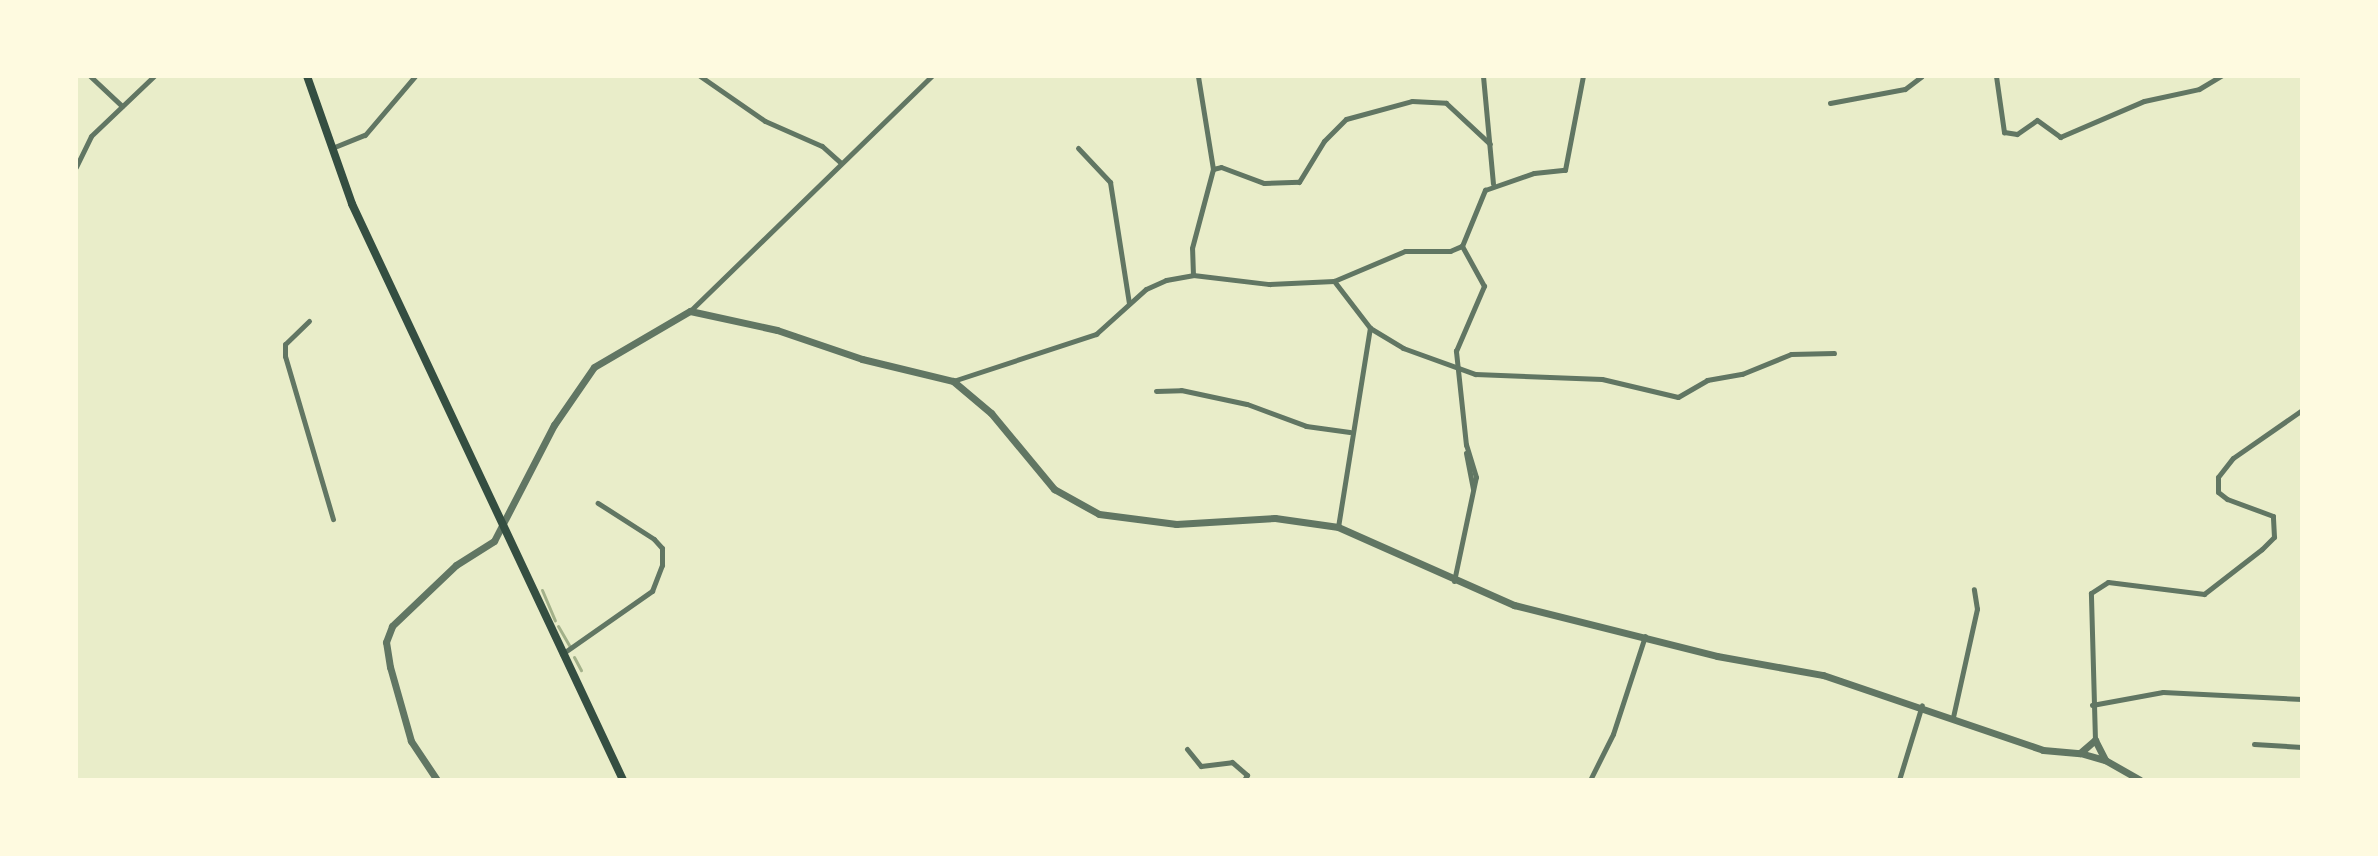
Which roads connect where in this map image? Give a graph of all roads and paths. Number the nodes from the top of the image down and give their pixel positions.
1 (90, 76) edge
2 (154, 76) edge
3 (307, 76) edge
4 (415, 76) edge
5 (700, 76) edge
6 (932, 76) edge
7 (1198, 76) edge
8 (1483, 76) edge
9 (1583, 76) edge
10 (1922, 76) edge
11 (1996, 76) edge
12 (2221, 76) edge
13 (1830, 103) dead end
14 (122, 106) junction
15 (1490, 144) junction
16 (331, 148) junction
17 (1078, 148) dead end
18 (841, 163) junction
19 (76, 167) edge
20 (1213, 169) junction
21 (1493, 184) junction
22 (1462, 246) junction
23 (1193, 275) junction
24 (1334, 281) junction
25 (1129, 305) junction
26 (690, 311) junction
27 (309, 321) dead end
28 (1370, 328) junction
29 (1834, 353) dead end
30 (1455, 366) junction
31 (953, 381) junction
32 (1156, 391) dead end
33 (2302, 410) edge
34 (1350, 432) junction
35 (598, 503) dead end
36 (333, 519) dead end
37 (500, 520) junction
38 (1338, 527) junction
39 (1454, 582) junction
40 (1974, 589) dead end
41 (1646, 635) junction
42 (562, 654) junction
43 (2302, 699) edge
44 (1922, 705) junction
45 (2092, 705) junction
46 (1953, 717) junction
47 (2095, 740) junction
48 (2254, 744) dead end
49 (2302, 747) edge
50 (1187, 749) dead end
51 (2080, 753) junction
52 (2105, 760) junction
53 (437, 780) edge
54 (623, 780) edge
55 (1244, 780) edge
56 (1590, 780) edge
57 (1899, 780) edge
58 (2140, 780) edge

1 - 14 street
2 - 14 street
3 - 16 main road
4 - 16 street
5 - 18 street
6 - 18 street
7 - 20 street
8 - 15 street
9 - 21 street
10 - 13 street
11 - 12 street
14 - 19 street
15 - 20 street
15 - 21 street
16 - 37 main road
17 - 25 street
18 - 26 street
20 - 23 street
21 - 22 street
22 - 24 street
22 - 30 street
23 - 24 street
23 - 25 street
24 - 28 street
25 - 31 street
26 - 31 street
26 - 37 street
27 - 36 street
28 - 30 street
28 - 34 street
29 - 30 street
30 - 39 street
31 - 38 street
32 - 34 street
33 - 45 street
34 - 38 street
35 - 42 street
37 - 42 main road
37 - 53 street
38 - 39 street
39 - 41 street
40 - 46 street
41 - 44 street
41 - 56 street
42 - 54 main road
43 - 45 street
44 - 46 street
44 - 57 street
45 - 47 street
46 - 51 street
47 - 51 street
47 - 52 street
48 - 49 street
50 - 55 street
51 - 52 street
52 - 58 street

